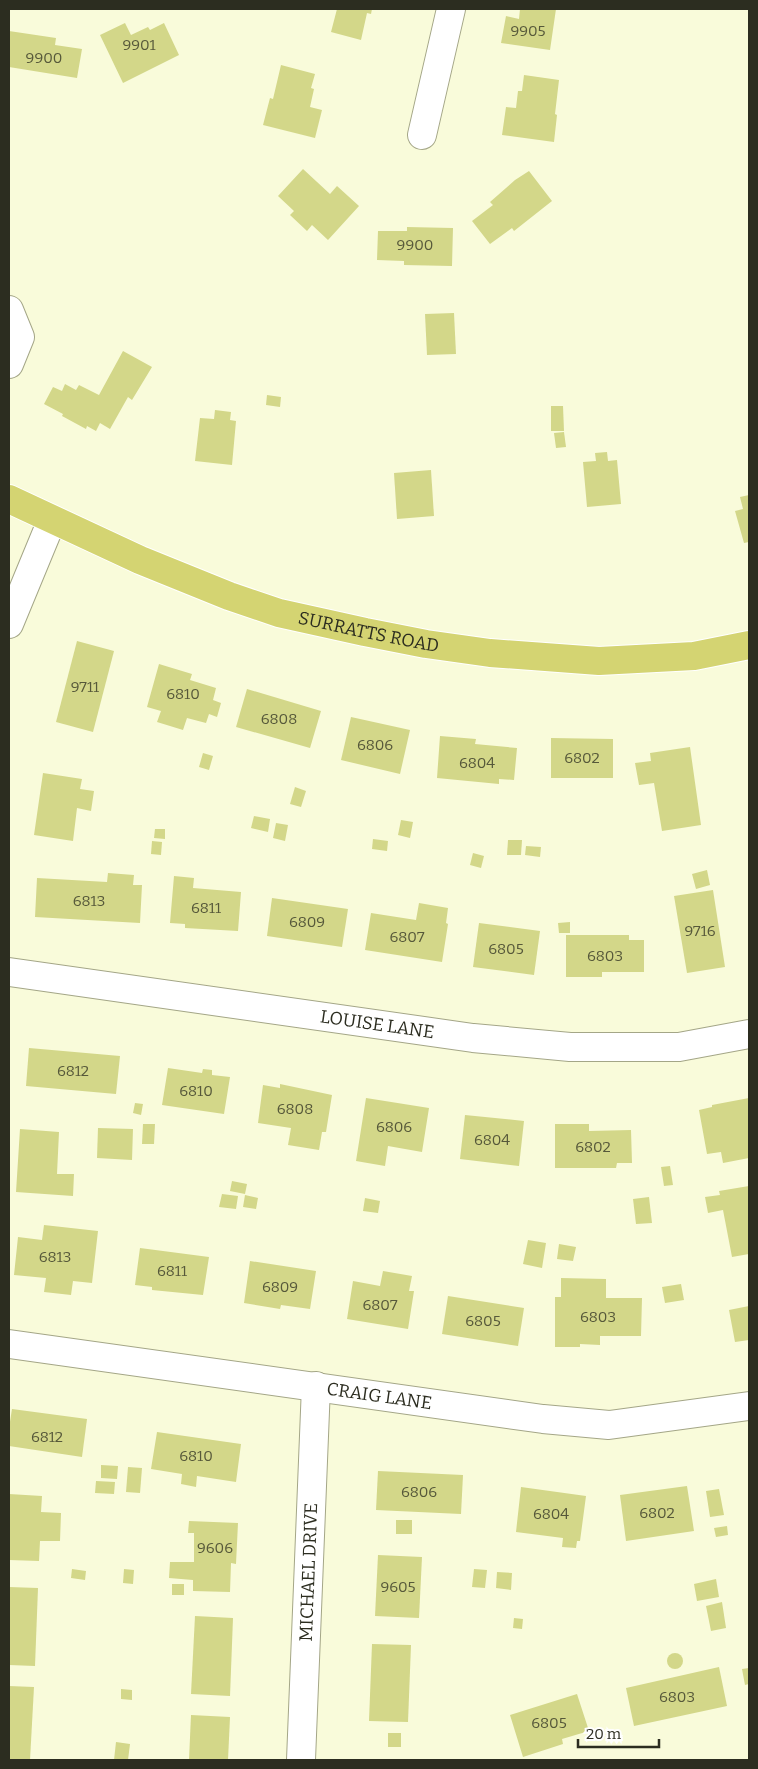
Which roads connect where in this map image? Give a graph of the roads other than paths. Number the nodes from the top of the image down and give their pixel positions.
1 (451, 9) edge
2 (422, 134) dead end
3 (9, 310) edge
4 (9, 364) edge
5 (9, 499) edge
6 (52, 520) junction
7 (9, 624) edge
8 (749, 644) edge
9 (9, 972) edge
10 (749, 1034) edge
11 (9, 1344) edge
12 (316, 1386) junction
13 (749, 1406) edge
14 (301, 1760) edge

1 - 2 street
3 - 4 street
5 - 6 main road, SURRATTS ROAD
6 - 7 street
6 - 8 main road, SURRATTS ROAD
9 - 10 street, LOUISE LANE
11 - 12 street, CRAIG LANE
12 - 13 street, CRAIG LANE
12 - 14 street, MICHAEL DRIVE

